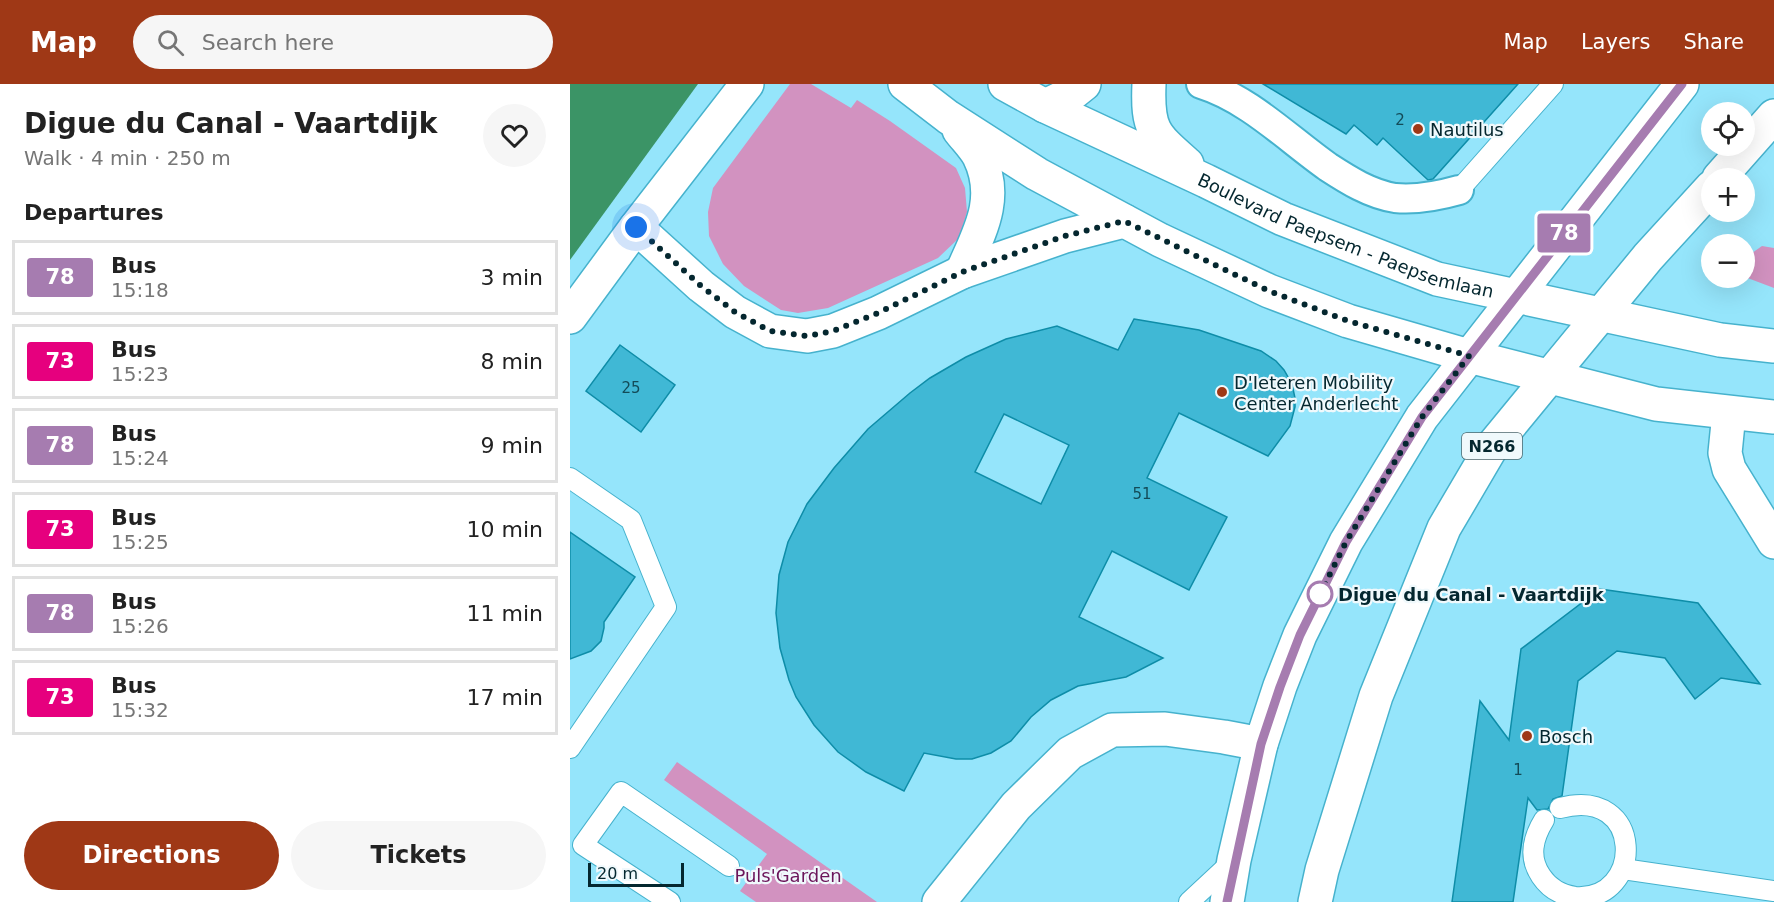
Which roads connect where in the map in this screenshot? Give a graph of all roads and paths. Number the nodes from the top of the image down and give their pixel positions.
1 (747, 84) edge
2 (905, 84) edge
3 (1005, 84) edge
4 (1084, 84) edge
5 (1150, 84) edge
6 (1201, 84) edge
7 (1553, 84) edge
8 (1682, 84) edge
9 (1045, 106) junction
10 (1774, 116) edge
11 (948, 117) junction
12 (1728, 168) edge
13 (1206, 181) junction
14 (1459, 190) joint
15 (1701, 199) edge
16 (1124, 221) junction
17 (636, 227) junction
18 (962, 272) junction
19 (1515, 296) junction
20 (1601, 314) junction
21 (570, 317) edge
22 (1774, 346) edge
23 (1469, 356) junction
24 (1550, 376) junction
25 (1729, 412) junction
26 (1774, 417) edge
27 (570, 478) edge
28 (1774, 542) edge
29 (1261, 744) junction
30 (570, 748) edge
31 (1560, 808) dead end
32 (1544, 820) dead end
33 (577, 841) edge
34 (1234, 860) junction
35 (729, 866) dead end
36 (1623, 869) junction
37 (1774, 891) edge
38 (1567, 899) edge
39 (670, 902) edge
40 (939, 902) edge
41 (1189, 902) edge
42 (1227, 902) edge
43 (1316, 902) edge

1 - 17 main road
2 - 11 main road
3 - 9 main road, Boulevard Paepsem - Paepsemlaan
4 - 9 main road
5 - 13 main road
6 - 14 street
7 - 14 lane
8 - 19 main road
9 - 13 main road, Boulevard Paepsem - Paepsemlaan
10 - 12 main road
11 - 16 main road
11 - 18 main road
13 - 19 main road, Boulevard Paepsem - Paepsemlaan
15 - 20 main road, N266
16 - 18 main road
16 - 23 main road
17 - 18 main road
17 - 21 main road
19 - 20 main road, Boulevard Paepsem - Paepsemlaan
19 - 23 main road
20 - 22 main road, Boulevard Paepsem - Paepsemlaan
20 - 24 main road, N266
23 - 24 main road
23 - 29 main road
24 - 25 main road
24 - 43 main road, N266
25 - 26 main road
25 - 28 main road
27 - 30 lane
29 - 34 main road
29 - 40 main road
31 - 36 lane
32 - 38 lane
33 - 35 lane
33 - 39 lane
34 - 41 lane
34 - 42 main road
36 - 37 lane
36 - 38 lane

